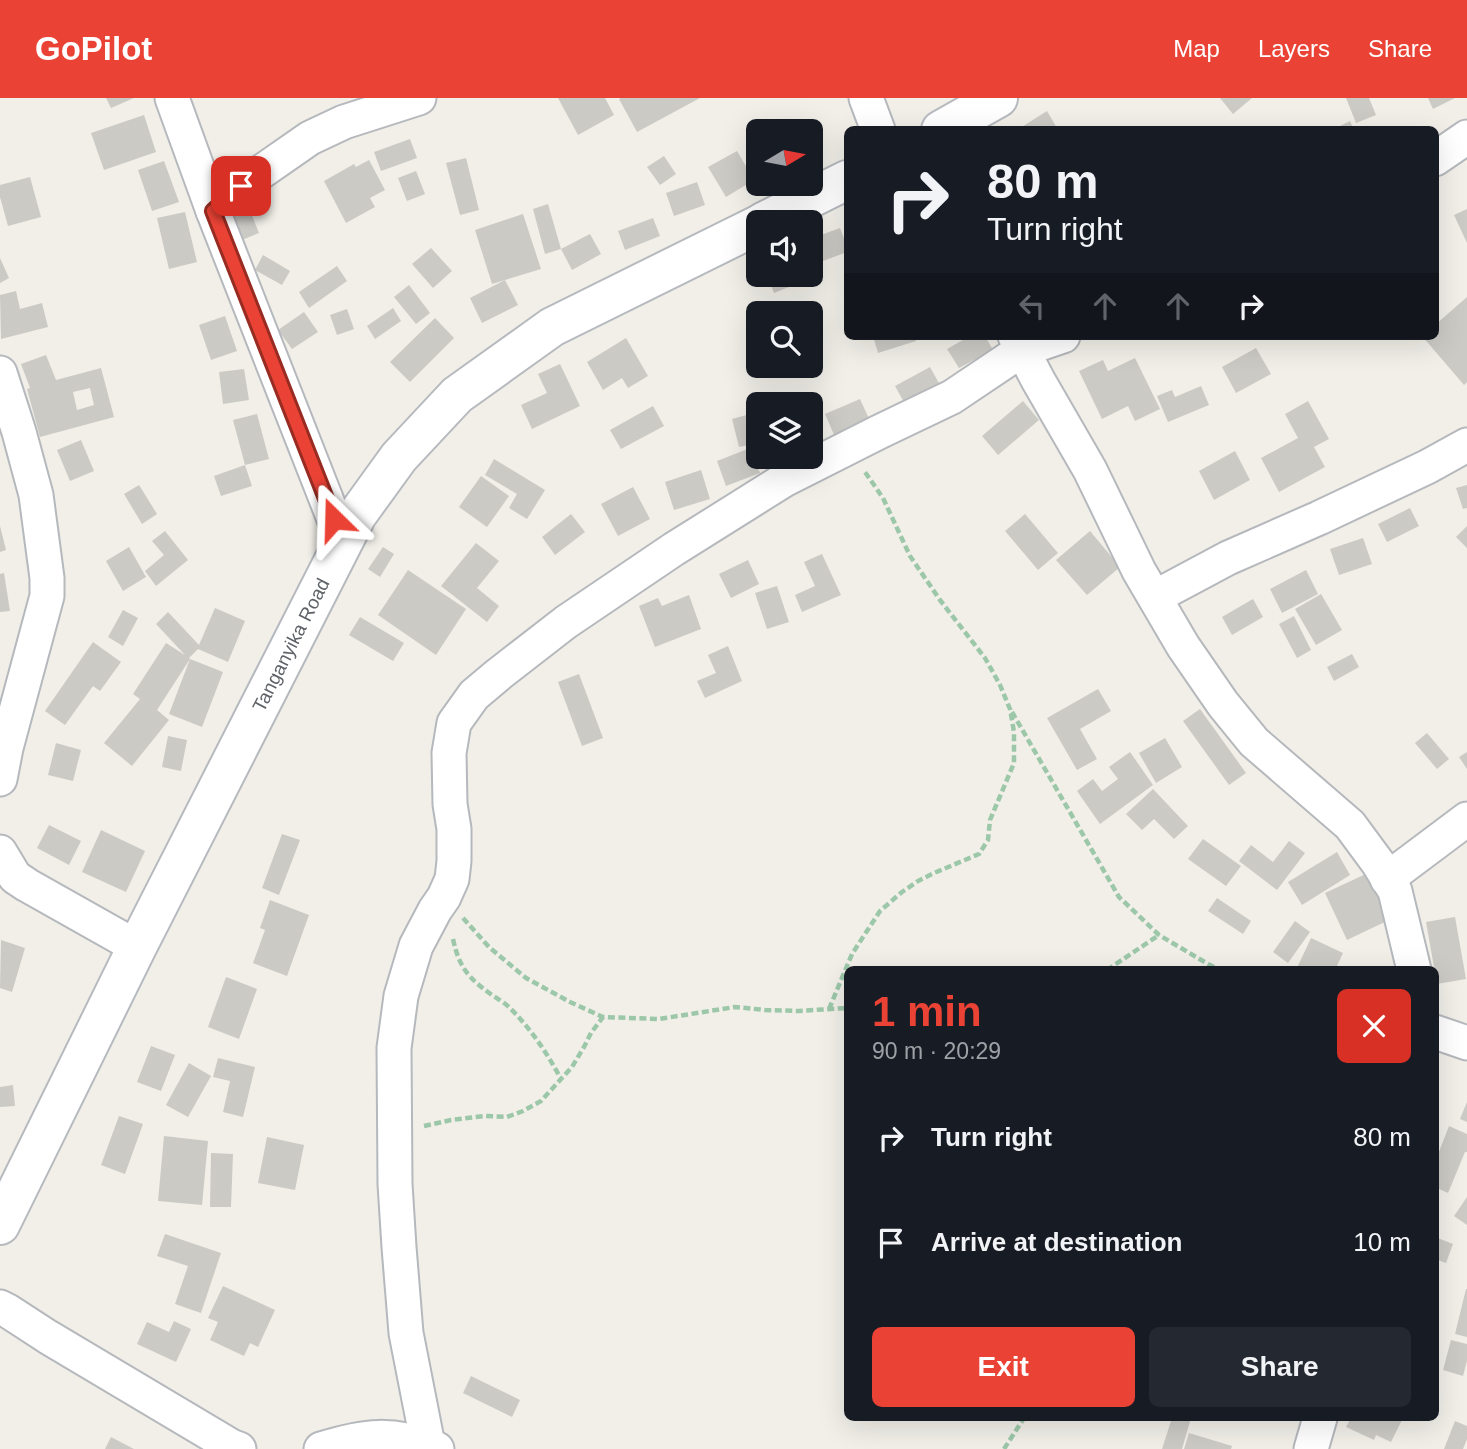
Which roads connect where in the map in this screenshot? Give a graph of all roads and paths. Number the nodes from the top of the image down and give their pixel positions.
1 (172, 98) edge
2 (419, 98) edge
3 (866, 98) edge
4 (998, 98) edge
5 (876, 126) edge
6 (949, 126) edge
7 (1467, 136) edge
8 (1439, 156) edge
9 (844, 182) edge
10 (787, 210) edge
11 (213, 211) junction
12 (746, 231) edge
13 (1038, 340) edge
14 (1019, 343) edge
15 (0, 373) edge
16 (1467, 445) edge
17 (849, 447) junction
18 (343, 542) junction
19 (1154, 597) junction
20 (1010, 709) junction
21 (0, 779) edge
22 (1467, 819) edge
23 (0, 852) edge
24 (1387, 879) junction
25 (14, 886) edge
26 (446, 899) junction
27 (1159, 935) junction
28 (137, 947) junction
29 (847, 966) edge
30 (1113, 966) edge
31 (1206, 966) edge
32 (1413, 966) edge
33 (844, 973) edge
34 (844, 1008) edge
35 (829, 1009) junction
36 (603, 1017) junction
37 (1439, 1033) edge
38 (1467, 1043) edge
39 (561, 1079) junction
40 (395, 1133) junction
41 (0, 1225) edge
42 (0, 1307) edge
43 (1022, 1421) edge
44 (1319, 1421) edge
45 (432, 1447) edge
46 (239, 1449) edge
47 (321, 1449) edge
48 (1004, 1449) edge
49 (1311, 1449) edge

1 - 11 street
2 - 11 street
3 - 5 street
4 - 6 street
7 - 8 street
9 - 10 street
11 - 18 street
12 - 18 street, Tanganyika Road
13 - 14 street
14 - 17 street
14 - 19 street
15 - 21 street
16 - 19 street
17 - 20 path
17 - 26 street
18 - 28 street, Tanganyika Road
19 - 24 street
20 - 27 path
20 - 29 path
22 - 24 street
23 - 25 street
24 - 32 street
25 - 28 street
26 - 36 path
26 - 39 path
26 - 40 street
27 - 30 path
27 - 31 path
28 - 41 street, Tanganyika Road
33 - 35 path
34 - 35 path
35 - 36 path
36 - 39 path
37 - 38 street
39 - 40 path
40 - 45 street
42 - 46 street
43 - 48 path
44 - 49 street
45 - 47 street

